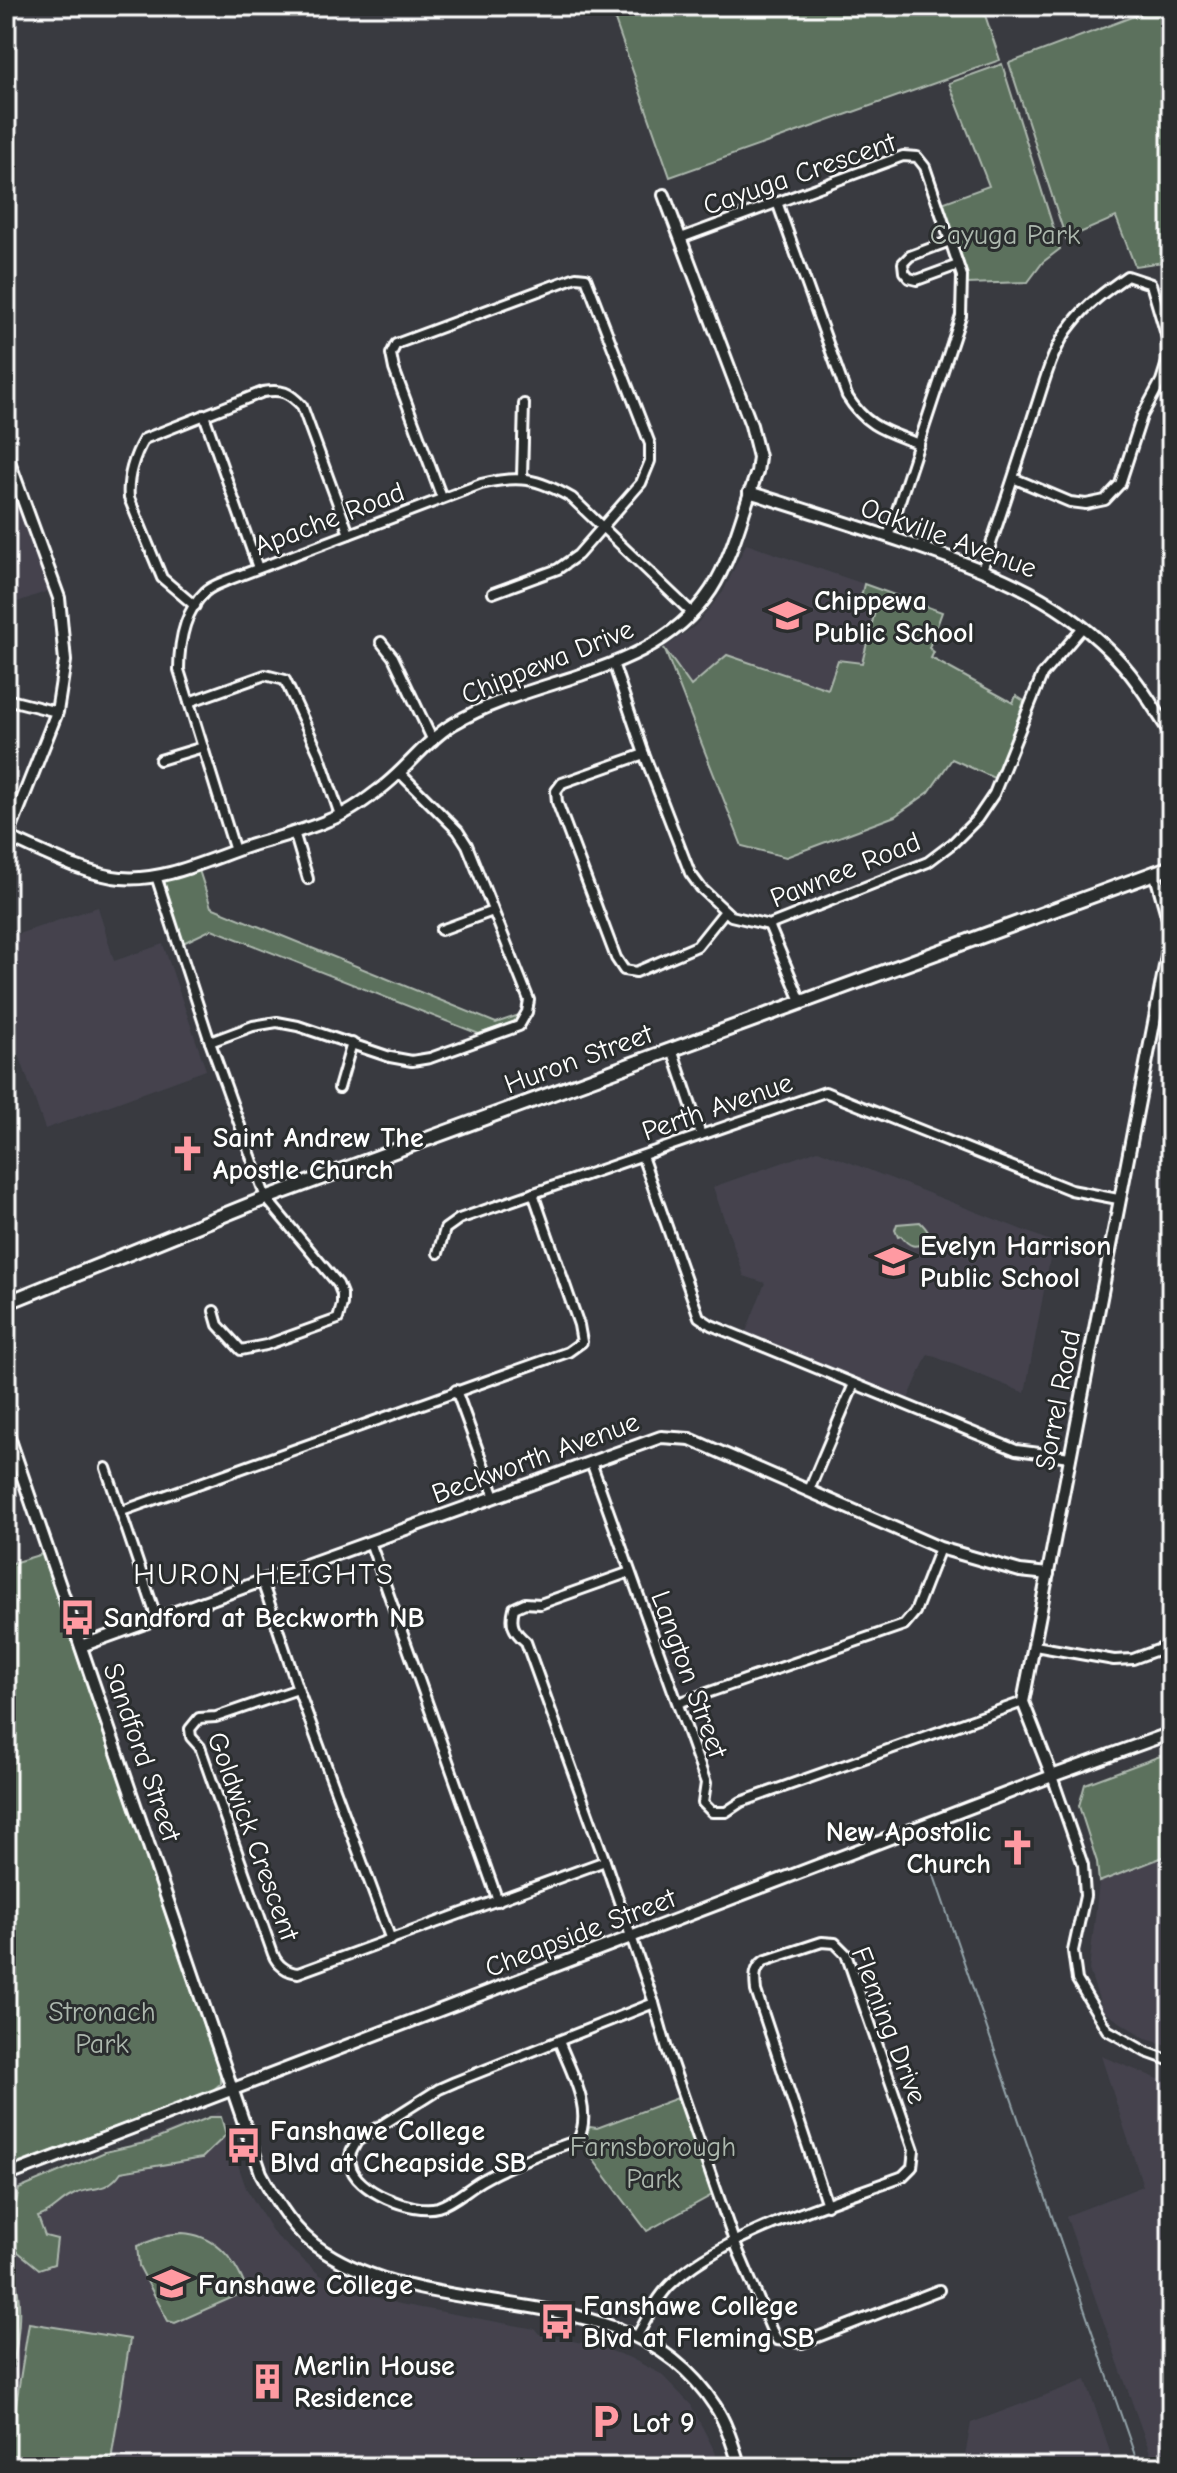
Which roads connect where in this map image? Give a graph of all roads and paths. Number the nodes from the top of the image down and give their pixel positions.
1 (664, 195) dead end
2 (777, 202) junction
3 (681, 238) junction
4 (950, 241) junction
5 (958, 265) junction
6 (524, 404) dead end
7 (204, 415) junction
8 (919, 444) junction
9 (6, 453) edge
10 (522, 477) junction
11 (1013, 478) junction
12 (749, 492) junction
13 (442, 498) junction
14 (603, 525) junction
15 (349, 534) junction
16 (888, 537) junction
17 (258, 568) junction
18 (982, 570) junction
19 (493, 593) dead end
20 (195, 606) junction
21 (692, 613) junction
22 (1083, 627) junction
23 (381, 642) dead end
24 (613, 663) junction
25 (6, 699) edge
26 (189, 702) junction
27 (57, 712) junction
28 (1171, 734) edge
29 (433, 741) junction
30 (203, 747) junction
31 (644, 754) junction
32 (160, 760) dead end
33 (399, 772) junction
34 (340, 815) junction
35 (294, 832) junction
36 (7, 838) edge
37 (235, 851) junction
38 (1171, 867) edge
39 (1155, 872) junction
40 (156, 876) junction
41 (308, 879) dead end
42 (493, 911) junction
43 (725, 911) junction
44 (769, 925) junction
45 (441, 930) dead end
46 (1171, 932) edge
47 (801, 1001) junction
48 (1159, 1004) junction
49 (1171, 1006) edge
50 (210, 1042) junction
51 (352, 1043) junction
52 (672, 1049) junction
53 (339, 1088) dead end
54 (701, 1135) junction
55 (642, 1156) junction
56 (533, 1193) junction
57 (266, 1198) junction
58 (1118, 1199) junction
59 (438, 1253) dead end
60 (6, 1303) edge
61 (214, 1311) dead end
62 (854, 1384) junction
63 (456, 1390) junction
64 (6, 1428) edge
65 (1070, 1457) junction
66 (591, 1462) junction
67 (106, 1468) dead end
68 (809, 1490) junction
69 (495, 1497) junction
70 (122, 1511) junction
71 (370, 1542) junction
72 (940, 1548) junction
73 (630, 1572) junction
74 (1048, 1574) junction
75 (262, 1581) junction
76 (157, 1619) junction
77 (1171, 1645) edge
78 (81, 1646) junction
79 (1035, 1646) junction
80 (298, 1689) junction
81 (1023, 1702) junction
82 (678, 1703) junction
83 (1171, 1733) edge
84 (1052, 1776) junction
85 (605, 1861) junction
86 (498, 1901) junction
87 (630, 1938) junction
88 (391, 1940) junction
89 (654, 2003) junction
90 (559, 2041) junction
91 (1171, 2061) edge
92 (232, 2091) junction
93 (6, 2176) edge
94 (827, 2205) junction
95 (734, 2241) junction
96 (939, 2290) dead end
97 (637, 2336) junction
98 (740, 2467) edge

1 - 3 street, Chippewa Drive
2 - 3 street, Cayuga Crescent
2 - 4 street, Cayuga Crescent
2 - 8 street
3 - 12 street, Chippewa Drive
4 - 5 street, Cayuga Crescent
4 - 5 street
5 - 8 street, Cayuga Crescent
6 - 10 street
7 - 15 street
7 - 17 street
7 - 20 street
8 - 16 street, Cayuga Crescent
9 - 27 street
10 - 13 street, Apache Road
10 - 14 street
11 - 11 street
11 - 18 street
12 - 16 street, Oakville Avenue
12 - 21 street, Chippewa Drive
13 - 14 street
13 - 15 street, Apache Road
14 - 19 street
14 - 21 street
15 - 17 street, Apache Road
16 - 18 street, Oakville Avenue
17 - 20 street, Apache Road
18 - 22 street, Oakville Avenue
20 - 26 street, Apache Road
21 - 24 street, Chippewa Drive
22 - 28 street, Oakville Avenue
22 - 44 street, Pawnee Road
23 - 29 street
24 - 29 street, Chippewa Drive
24 - 31 street, Pawnee Road
25 - 27 street
26 - 30 street, Apache Road
26 - 34 street
27 - 36 street
29 - 33 street, Chippewa Drive
30 - 32 street
30 - 37 street, Apache Road
31 - 43 street, Pawnee Road
31 - 43 street
33 - 34 street, Chippewa Drive
33 - 42 street
34 - 35 street, Chippewa Drive
35 - 37 street, Chippewa Drive
35 - 41 street
36 - 40 street, Chippewa Drive
37 - 40 street, Chippewa Drive
38 - 39 main road, Huron Street
39 - 46 street, Sorrel Road
39 - 47 main road, Huron Street
40 - 50 street
42 - 45 street
42 - 51 street
43 - 44 street, Pawnee Road
44 - 47 street
46 - 48 street, Sorrel Road
47 - 52 main road, Huron Street
48 - 49 street
48 - 58 street, Sorrel Road
50 - 51 street
50 - 57 street
51 - 53 street
52 - 54 street
52 - 57 main road, Huron Street
54 - 55 street, Perth Avenue
54 - 58 street, Perth Avenue
55 - 56 street, Perth Avenue
55 - 62 street
56 - 59 street, Perth Avenue
56 - 63 street
57 - 60 main road, Huron Street
57 - 61 street
58 - 65 street, Sorrel Road
62 - 65 street
62 - 68 street
63 - 69 street
63 - 70 street
64 - 78 street, Sandford Street
65 - 74 street, Sorrel Road
66 - 68 street, Beckworth Avenue
66 - 69 street, Beckworth Avenue
66 - 73 street, Langton Street
67 - 70 street
68 - 72 street, Beckworth Avenue
69 - 71 street, Beckworth Avenue
70 - 76 street
71 - 75 street, Beckworth Avenue
71 - 86 street
72 - 74 street, Beckworth Avenue
72 - 82 street
73 - 82 street, Langton Street
73 - 85 street
74 - 79 street, Sorrel Road
75 - 76 street, Beckworth Avenue
75 - 80 street
76 - 78 street, Beckworth Avenue
77 - 79 street
78 - 92 street, Sandford Street
79 - 81 street, Sorrel Road
80 - 88 street
80 - 88 street, Goldwick Crescent
81 - 82 street, Langton Street
81 - 84 street
83 - 84 street, Cheapside Street
84 - 87 street, Cheapside Street
84 - 91 street
85 - 86 street, Goldwick Crescent
85 - 87 street
86 - 88 street, Goldwick Crescent
87 - 89 street
87 - 92 street, Cheapside Street
89 - 90 street
89 - 95 street
90 - 90 street
92 - 93 street, Cheapside Street
92 - 97 street, Sandford Street
94 - 94 street, Fleming Drive
94 - 95 street, Fleming Drive
95 - 96 street
95 - 97 street, Fleming Drive
97 - 98 street, Sandford Street

